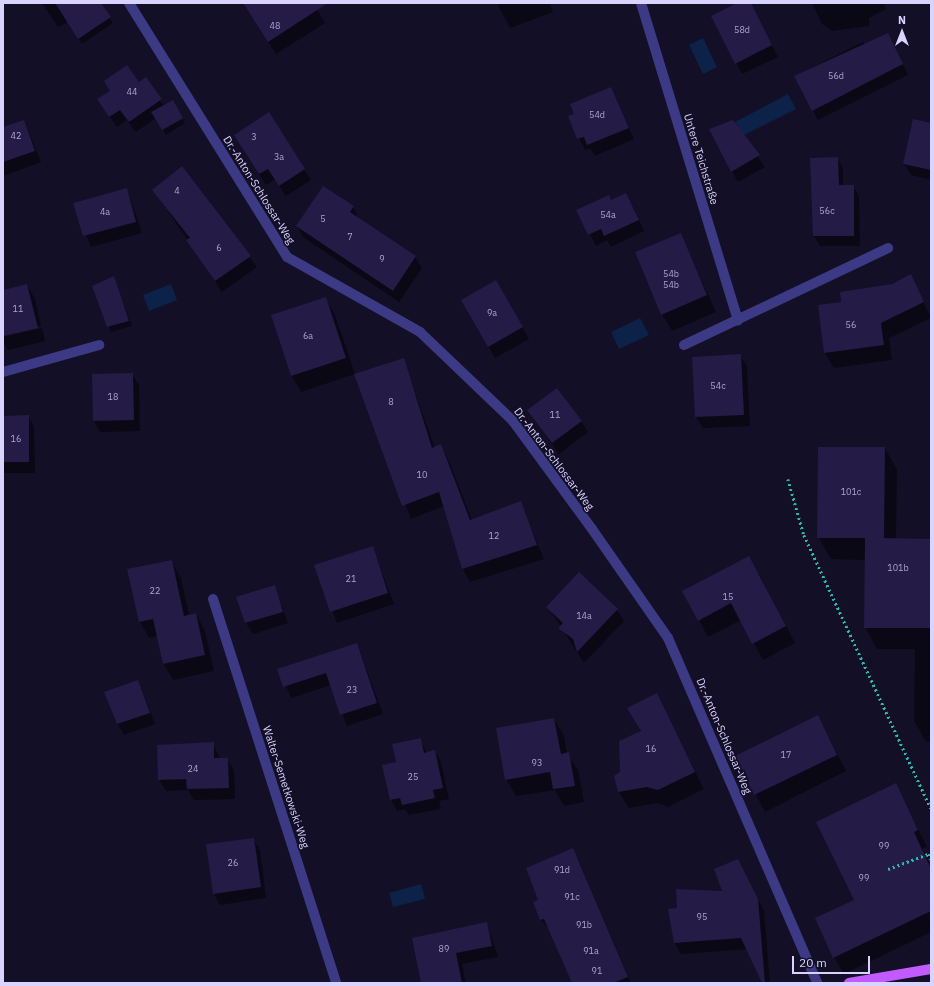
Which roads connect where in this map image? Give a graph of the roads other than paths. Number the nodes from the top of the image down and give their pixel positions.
1 (130, 3) edge
2 (641, 3) edge
3 (888, 248) dead end
4 (738, 322) junction
5 (99, 345) dead end
6 (684, 345) dead end
7 (3, 372) edge
8 (213, 599) dead end
9 (931, 969) edge
10 (336, 983) edge
11 (817, 983) edge
12 (849, 983) edge

1 - 11 street, Dr.-Anton-Schlossar-Weg
2 - 4 street, Untere Teichstraße
3 - 4 street
4 - 6 street
5 - 7 street
8 - 10 street, Walter-Semetkowski-Weg
9 - 12 main road

